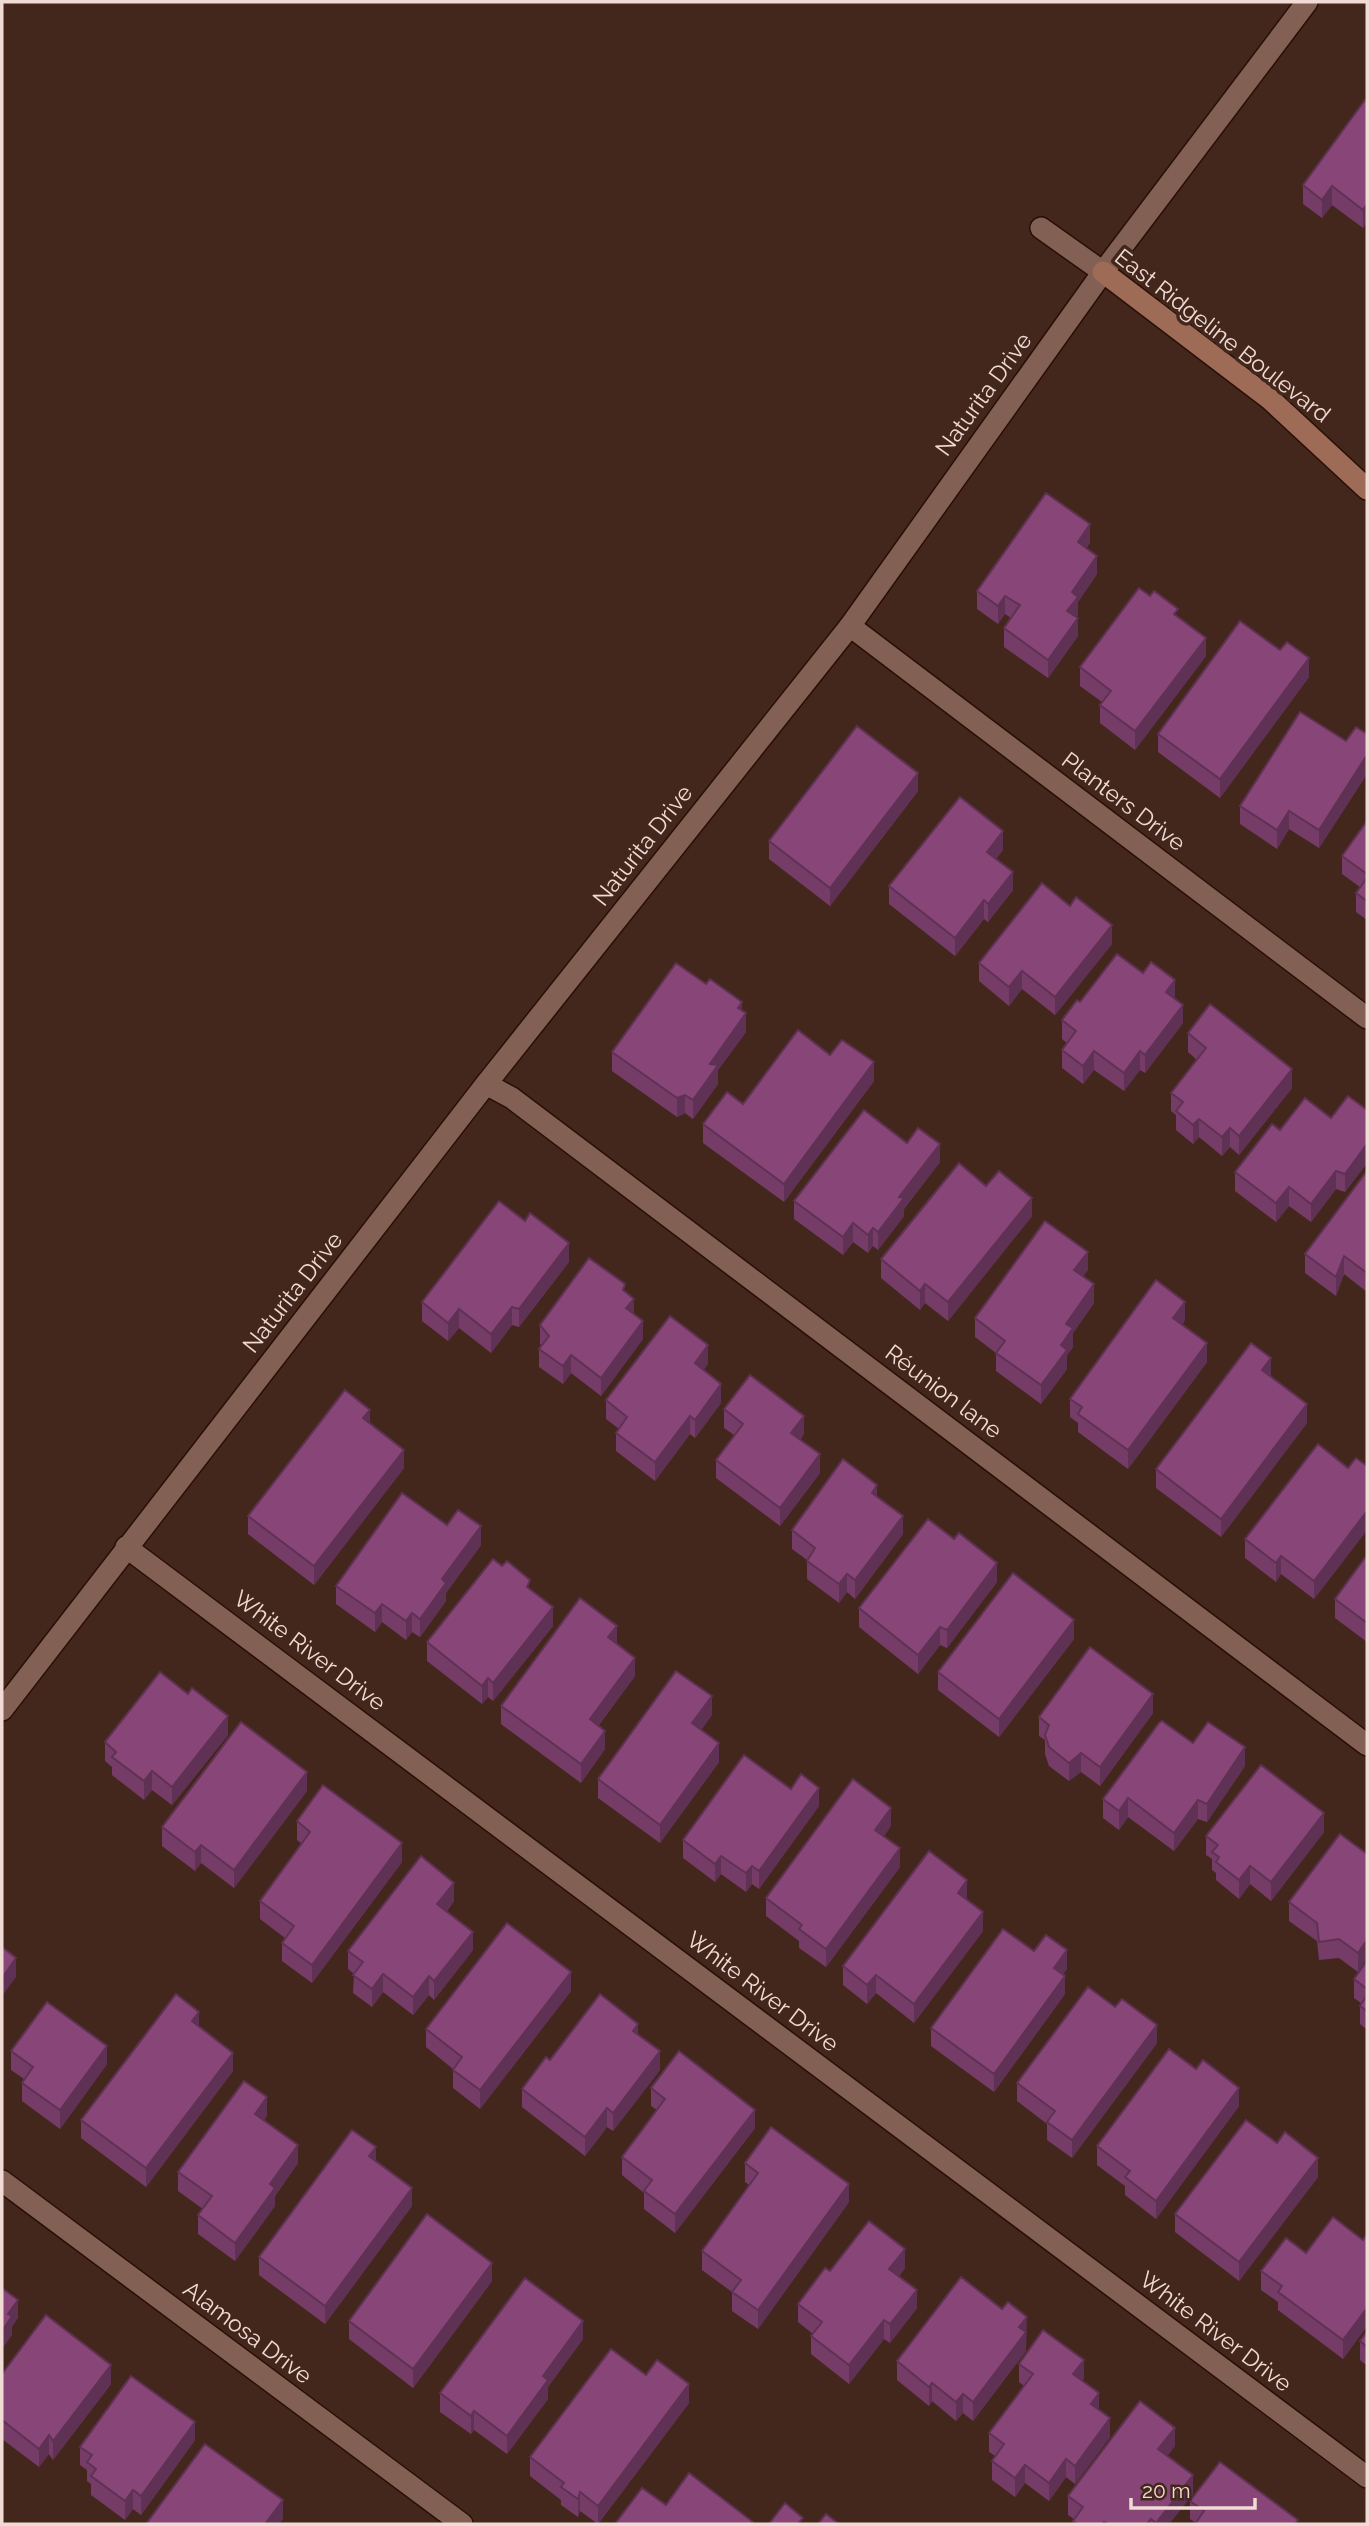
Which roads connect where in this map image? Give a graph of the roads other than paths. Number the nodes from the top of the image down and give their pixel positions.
1 (1307, 2) edge
2 (1041, 228) dead end
3 (1103, 272) junction
4 (1367, 489) edge
5 (850, 626) junction
6 (1367, 1018) edge
7 (486, 1084) junction
8 (126, 1547) junction
9 (2, 1710) edge
10 (1367, 1745) edge
11 (2, 2181) edge
12 (1367, 2477) edge
13 (463, 2524) edge

1 - 3 street, Naturita Drive
2 - 3 street, East Ridgeline Boulevard
3 - 4 street, East Ridgeline Boulevard
3 - 5 street, Naturita Drive
5 - 6 street, Planters Drive
5 - 7 street, Naturita Drive
7 - 8 street, Naturita Drive
7 - 10 street, Réunion lane
8 - 9 street, Naturita Drive
8 - 12 street, White River Drive
11 - 13 street, Alamosa Drive

